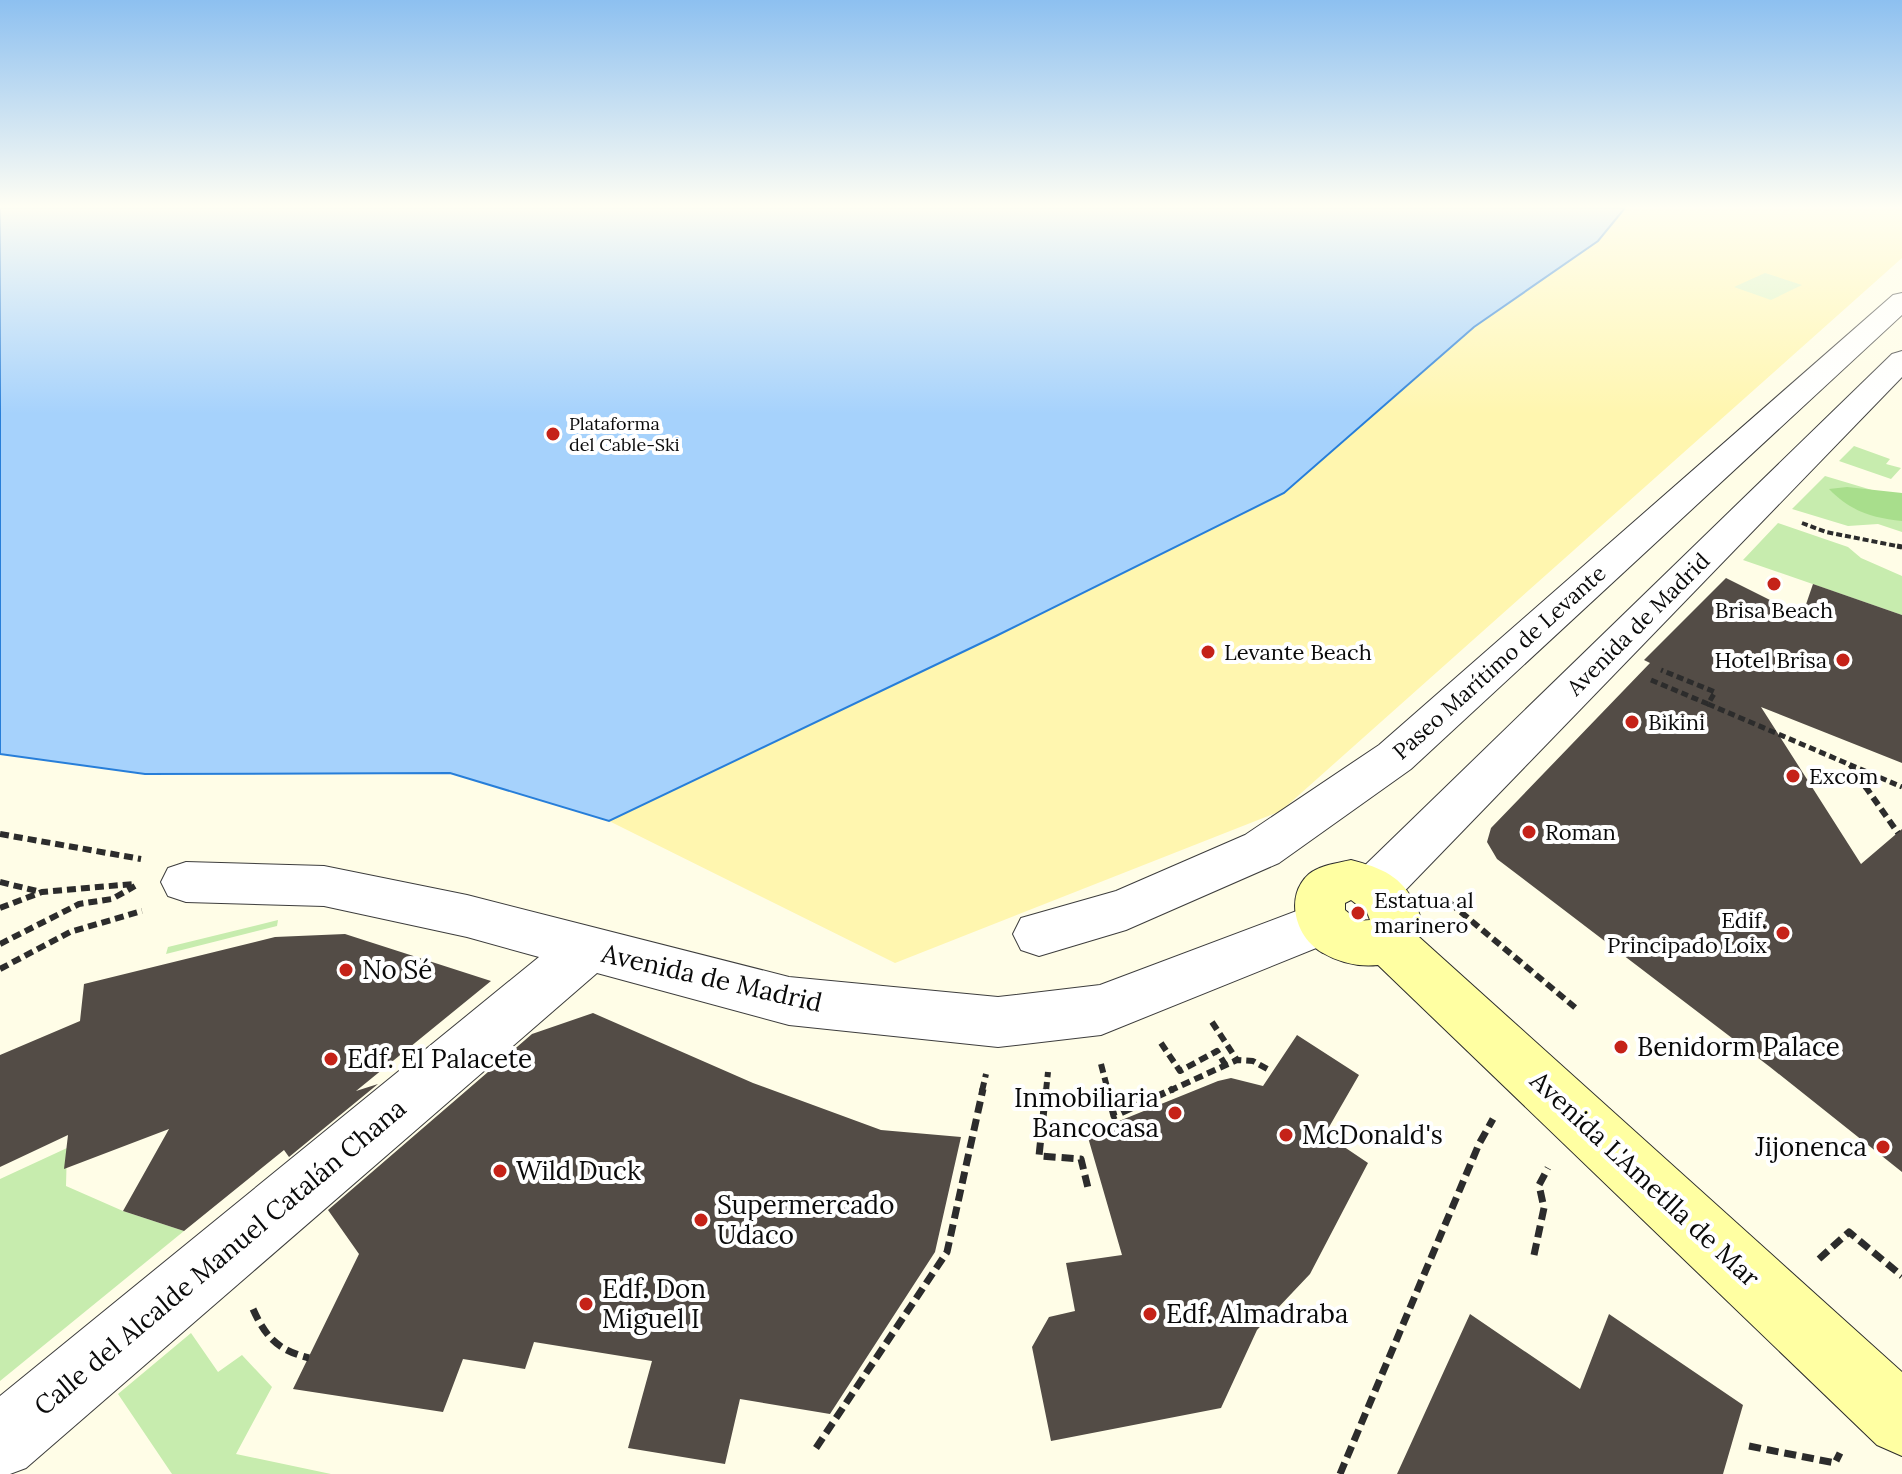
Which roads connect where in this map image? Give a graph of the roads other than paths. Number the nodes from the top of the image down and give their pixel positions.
1 (1902, 301) edge
2 (1902, 360) edge
3 (163, 883) road end
4 (1387, 897) junction
5 (1039, 934) dead end
6 (587, 949) junction
7 (1902, 1420) edge
8 (0, 1442) edge

1 - 5 street, Paseo Marítimo de Levante
2 - 4 street, Avenida de Madrid
3 - 6 street, Avenida de Madrid
4 - 6 street, Avenida de Madrid
4 - 7 street, Avenida L'Ametlla de Mar
6 - 8 street, Calle del Alcalde Manuel Catalán Chana

